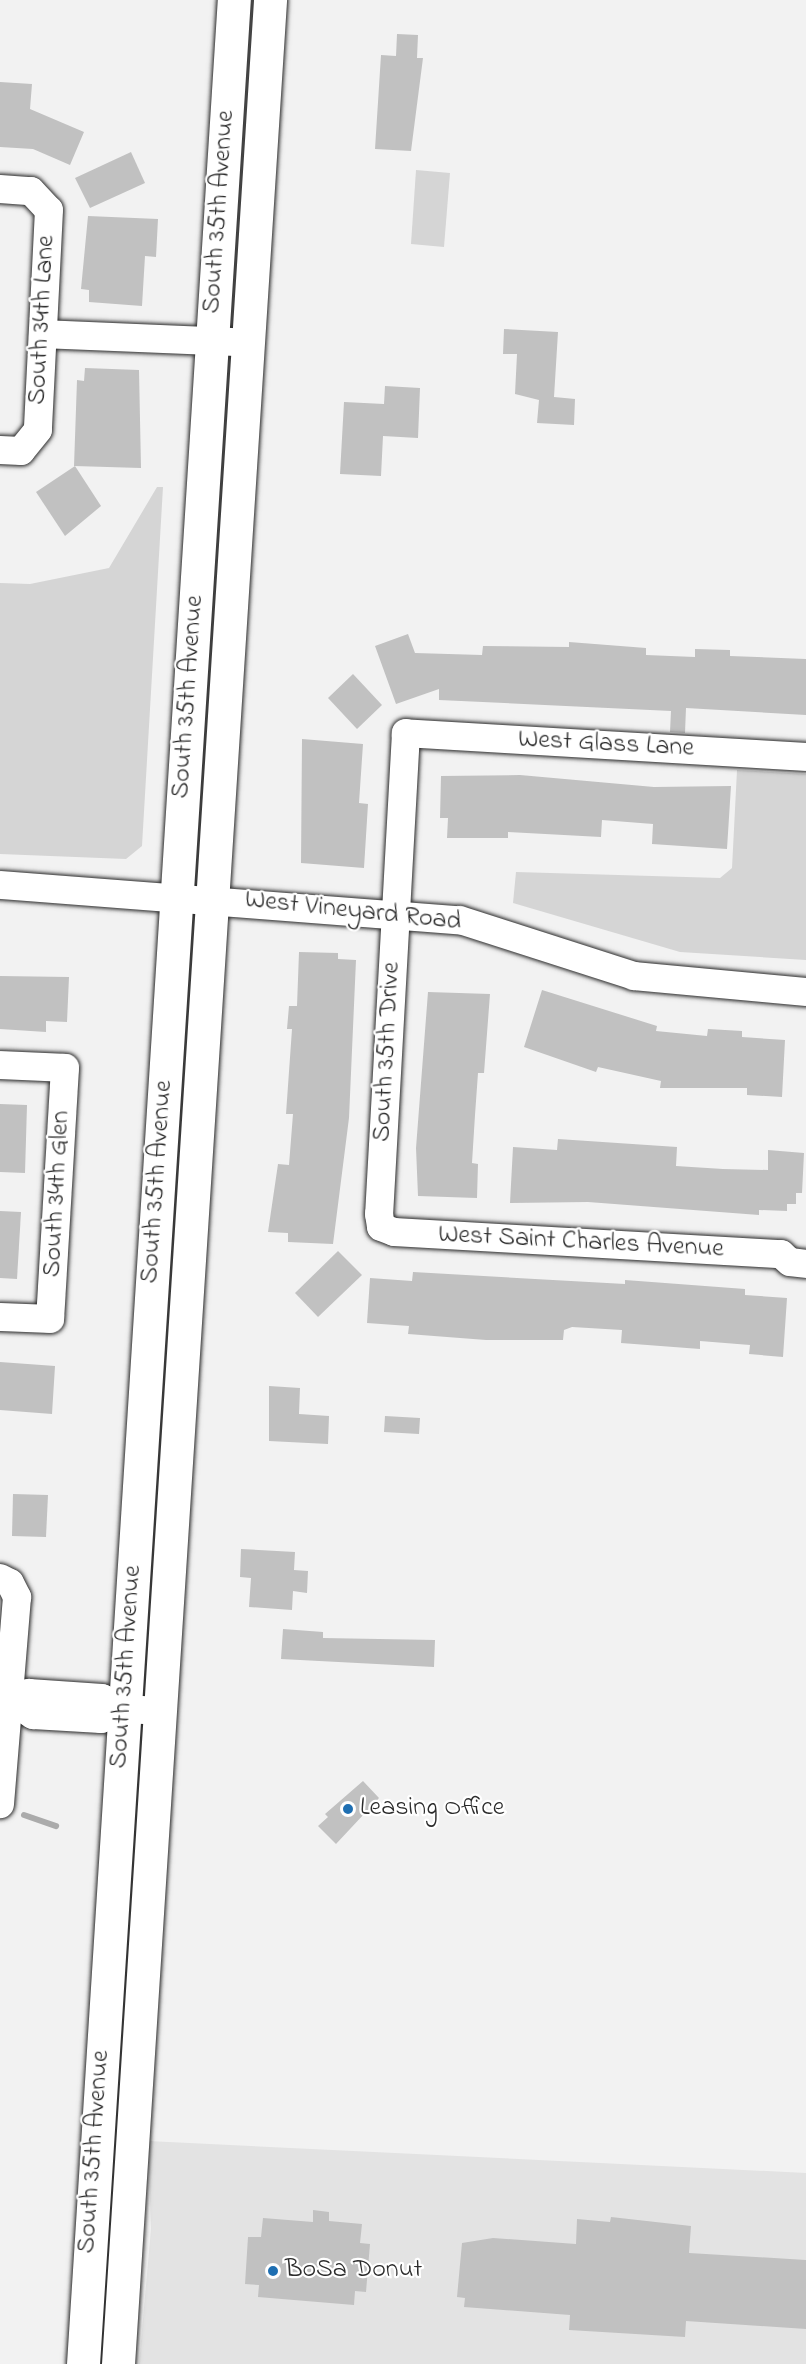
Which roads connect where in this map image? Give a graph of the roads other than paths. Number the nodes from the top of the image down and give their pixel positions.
1 (234, 0) edge
2 (270, 0) edge
3 (0, 189) edge
4 (43, 334) junction
5 (211, 341) junction
6 (249, 343) junction
7 (10, 450) edge
8 (406, 733) joint
9 (806, 757) edge
10 (0, 885) edge
11 (176, 896) junction
12 (212, 898) junction
13 (396, 912) junction
14 (806, 993) edge
15 (0, 1065) edge
16 (381, 1227) joint
17 (798, 1254) edge
18 (0, 1317) edge
19 (5, 1580) edge
20 (9, 1699) junction
21 (124, 1709) junction
22 (160, 1711) junction
23 (0, 1804) edge
24 (83, 2364) edge
25 (118, 2364) edge

1 - 5 main road, South 35th Avenue
2 - 6 main road, South 35th Avenue
3 - 4 street, South 34th Lane
4 - 5 street
4 - 7 street, South 34th Lane
5 - 6 street
5 - 11 main road, South 35th Avenue
6 - 12 main road, South 35th Avenue
8 - 9 street, West Glass Lane
8 - 13 street, South 35th Drive
10 - 11 street, West Vineyard Road
11 - 12 street, West Vineyard Road
11 - 21 main road, South 35th Avenue
12 - 13 street, West Vineyard Road
12 - 22 main road, South 35th Avenue
13 - 14 street, West Vineyard Road
13 - 16 street, South 35th Drive
15 - 18 street, South 34th Glen
16 - 17 street, West Saint Charles Avenue
19 - 20 street
20 - 21 street
20 - 23 street
21 - 22 street
21 - 24 main road, South 35th Avenue
22 - 25 main road, South 35th Avenue

